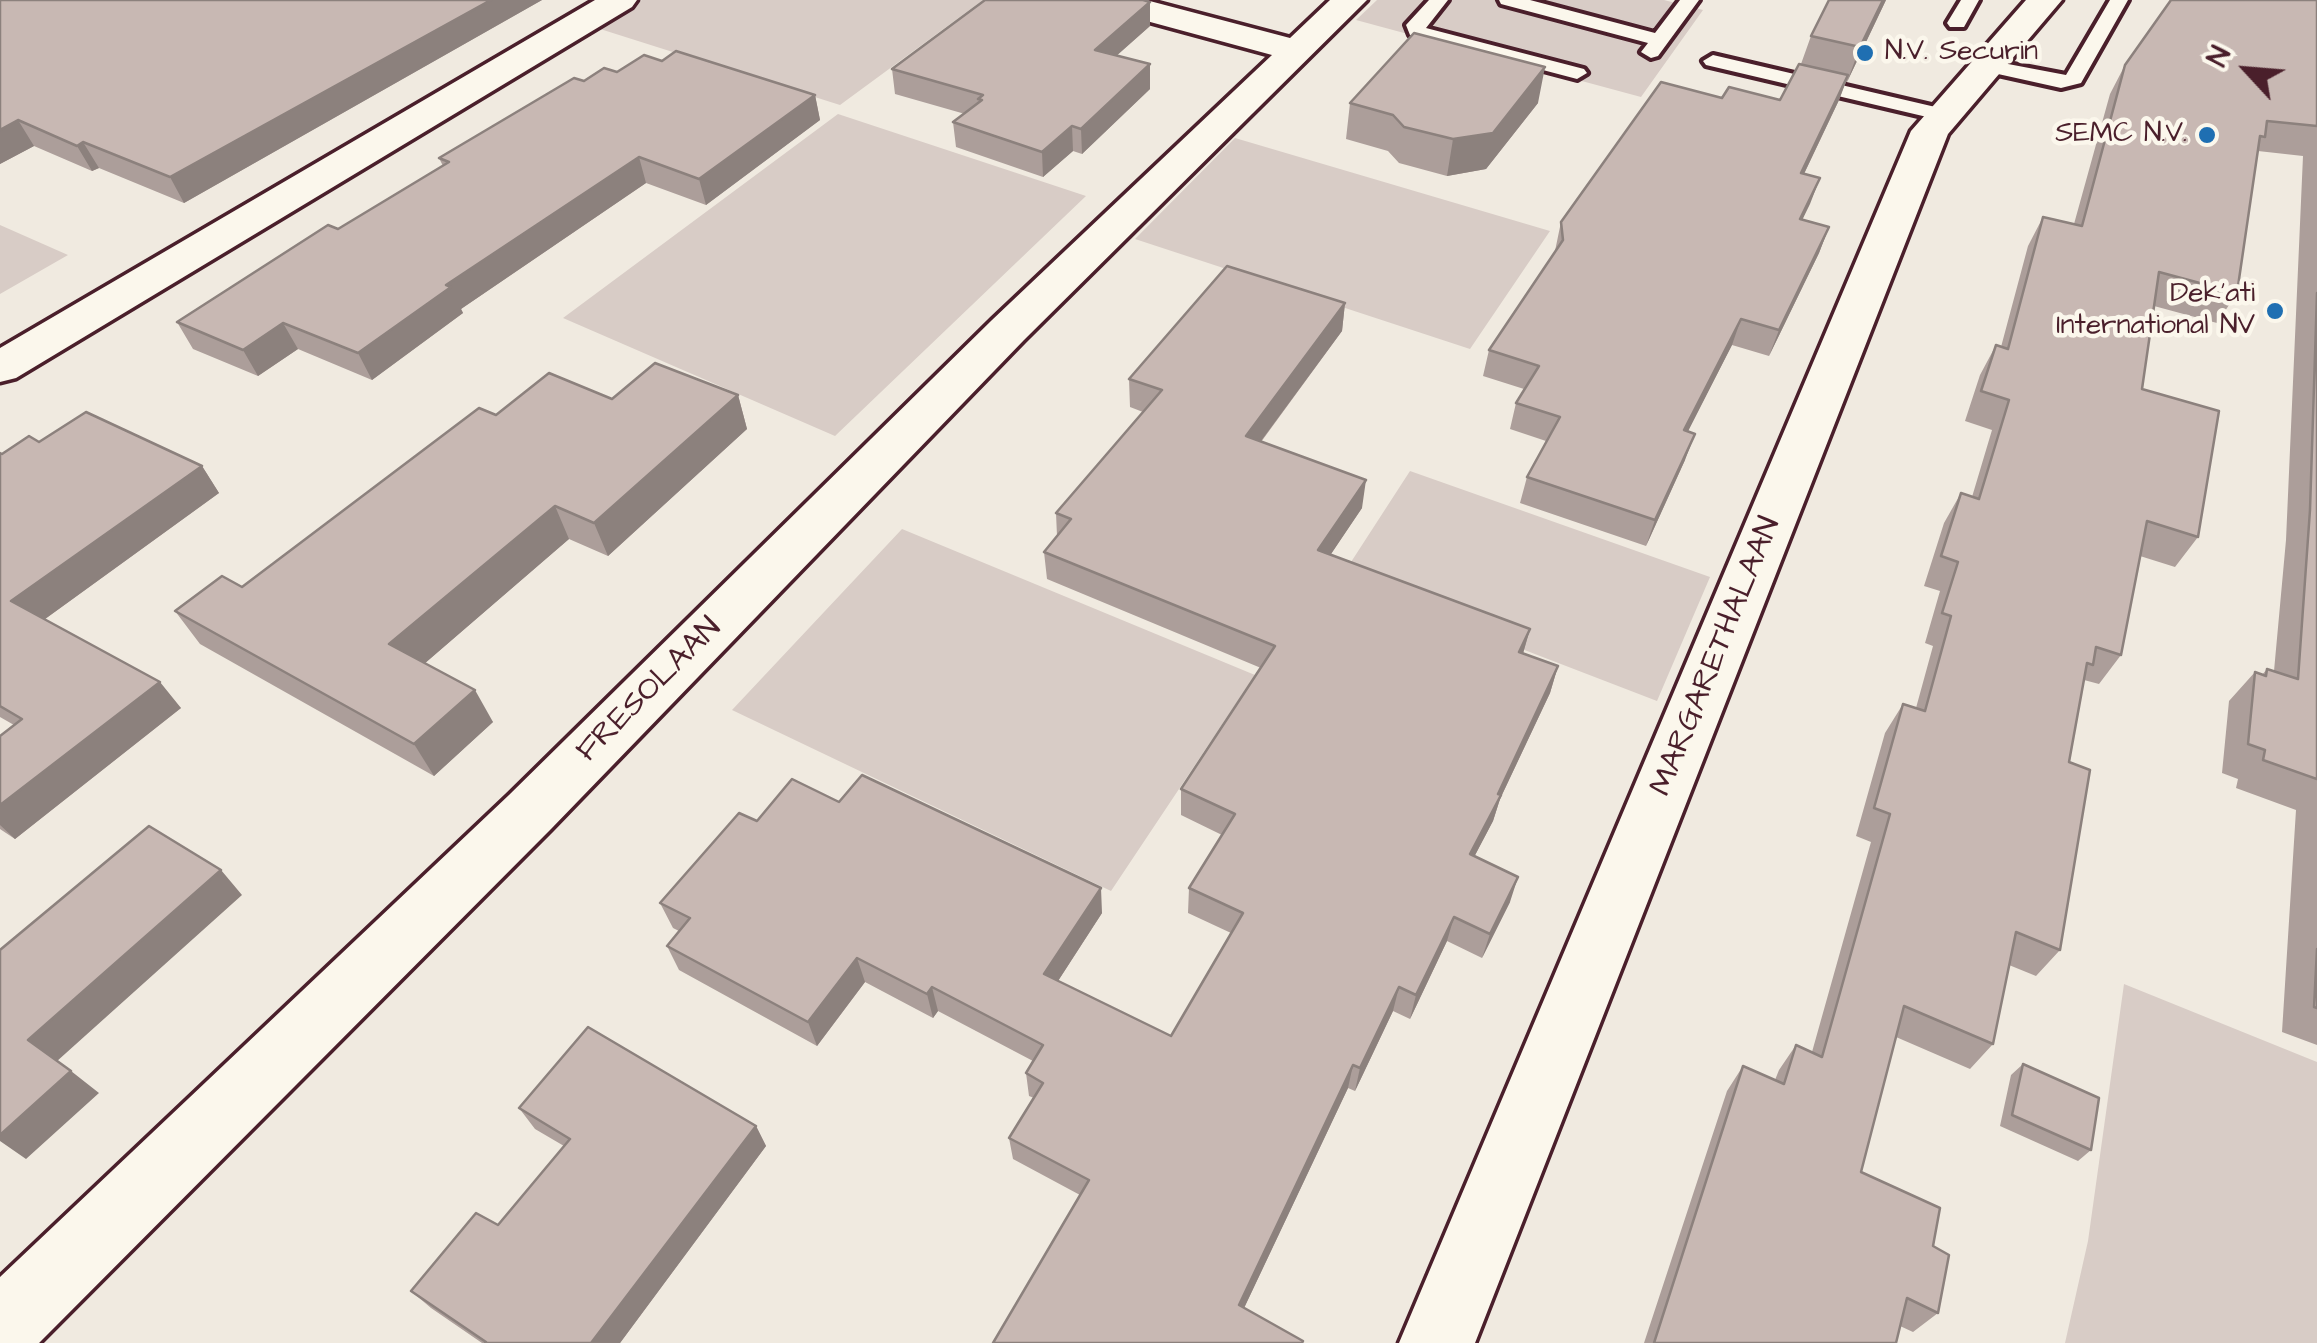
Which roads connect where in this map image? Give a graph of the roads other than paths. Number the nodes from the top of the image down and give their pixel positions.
1 (620, 0) edge
2 (1107, 0) edge
3 (1350, 0) edge
4 (1439, 0) edge
5 (1508, 0) edge
6 (1970, 0) edge
7 (2045, 0) edge
8 (2119, 0) edge
9 (1686, 1) edge
10 (1972, 45) junction
11 (1297, 51) junction
12 (1714, 61) dead end
13 (1577, 73) dead end
14 (1944, 115) junction
15 (0, 368) edge
16 (0, 1330) edge
17 (1437, 1343) edge

1 - 15 street
2 - 11 street
3 - 11 street, FRESOLAAN
4 - 13 lane
5 - 9 lane
6 - 10 lane
7 - 10 street, MARGARETHALAAN
8 - 10 lane
10 - 14 street, MARGARETHALAAN
11 - 16 street, FRESOLAAN
12 - 14 lane
14 - 17 street, MARGARETHALAAN

